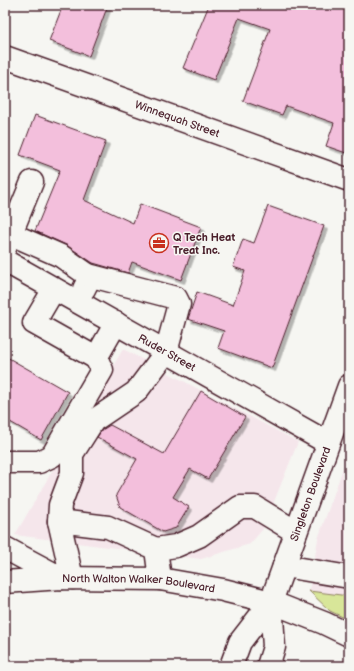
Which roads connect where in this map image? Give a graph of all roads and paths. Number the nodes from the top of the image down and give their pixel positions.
1 (5, 58) edge
2 (349, 180) edge
3 (32, 182) dead end
4 (8, 241) edge
5 (5, 261) edge
6 (88, 275) junction
7 (54, 288) junction
8 (76, 301) junction
9 (116, 323) junction
10 (166, 352) junction
11 (96, 358) junction
12 (349, 386) edge
13 (328, 443) junction
14 (5, 462) edge
15 (59, 521) junction
16 (296, 532) junction
17 (5, 548) edge
18 (156, 549) junction
19 (284, 566) junction
20 (349, 577) edge
21 (67, 578) junction
22 (160, 579) junction
23 (5, 582) edge
24 (271, 602) junction
25 (349, 635) edge
26 (231, 666) edge
27 (268, 666) edge

1 - 2 main road, Winnequah Street
3 - 4 main road
4 - 6 main road
5 - 7 main road, Ruder Street
6 - 8 main road
6 - 10 main road
7 - 8 main road, Ruder Street
7 - 11 main road
8 - 9 main road, Ruder Street
9 - 10 main road, Ruder Street
9 - 11 main road
10 - 13 main road, Ruder Street
10 - 15 main road
11 - 14 main road
12 - 13 main road, Singleton Boulevard
13 - 16 main road, Singleton Boulevard
15 - 18 main road
15 - 21 main road
16 - 18 main road
16 - 19 main road, Singleton Boulevard
17 - 21 main road
18 - 22 main road
19 - 20 main road
19 - 24 main road, Singleton Boulevard
21 - 22 main road, North Walton Walker Boulevard
21 - 23 main road, North Walton Walker Boulevard
22 - 24 main road, North Walton Walker Boulevard
24 - 25 main road, North Walton Walker Boulevard
24 - 26 main road, Singleton Boulevard
24 - 27 main road, Singleton Boulevard

